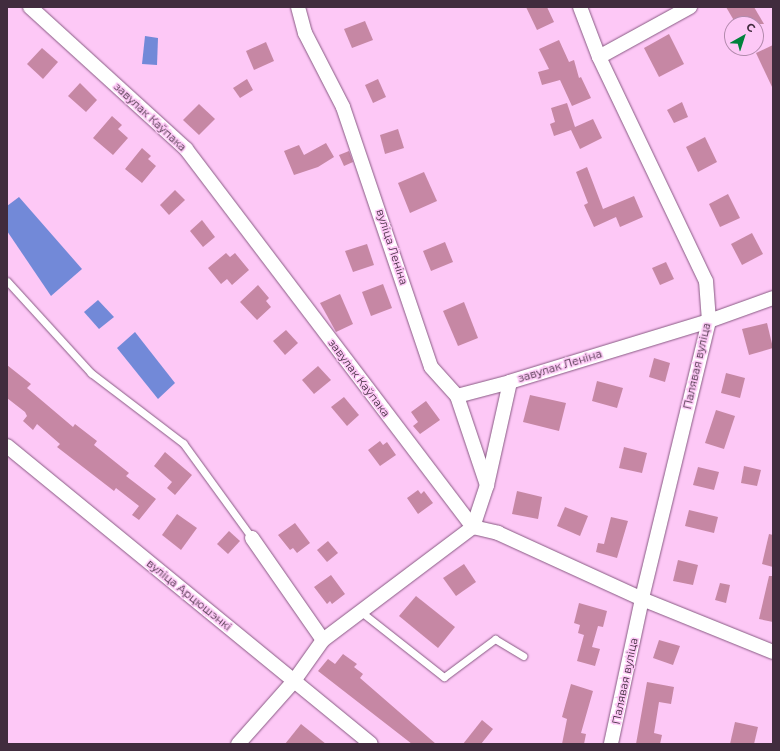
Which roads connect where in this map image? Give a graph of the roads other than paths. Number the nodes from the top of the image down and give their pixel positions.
1 (30, 7) edge
2 (298, 7) edge
3 (580, 7) edge
4 (690, 7) edge
5 (599, 57) junction
6 (7, 281) edge
7 (773, 298) edge
8 (709, 321) junction
9 (510, 382) junction
10 (457, 396) junction
11 (7, 446) edge
12 (487, 485) junction
13 (473, 527) junction
14 (252, 538) joint
15 (642, 599) junction
16 (360, 611) junction
17 (324, 640) junction
18 (773, 652) edge
19 (524, 656) dead end
20 (294, 681) junction
21 (238, 744) edge
22 (371, 744) edge
23 (611, 744) edge

1 - 13 street, завулак Каўпака
2 - 10 street, вуліца Леніна
3 - 5 street, Палявая вуліца
4 - 5 street
5 - 8 street, Палявая вуліца
6 - 14 lane
7 - 8 street, завулак Леніна
8 - 9 street, завулак Леніна
8 - 15 street, Палявая вуліца
9 - 10 street
9 - 12 street, завулак Леніна
10 - 12 street, вуліца Леніна
11 - 20 street, вуліца Арцюшэнкі
12 - 13 street, завулак Леніна
13 - 15 street
13 - 16 street
14 - 17 street
15 - 18 street
15 - 23 street, Палявая вуліца
16 - 17 street
16 - 19 lane
17 - 20 street
20 - 21 street
20 - 22 street, вуліца Арцюшэнкі

